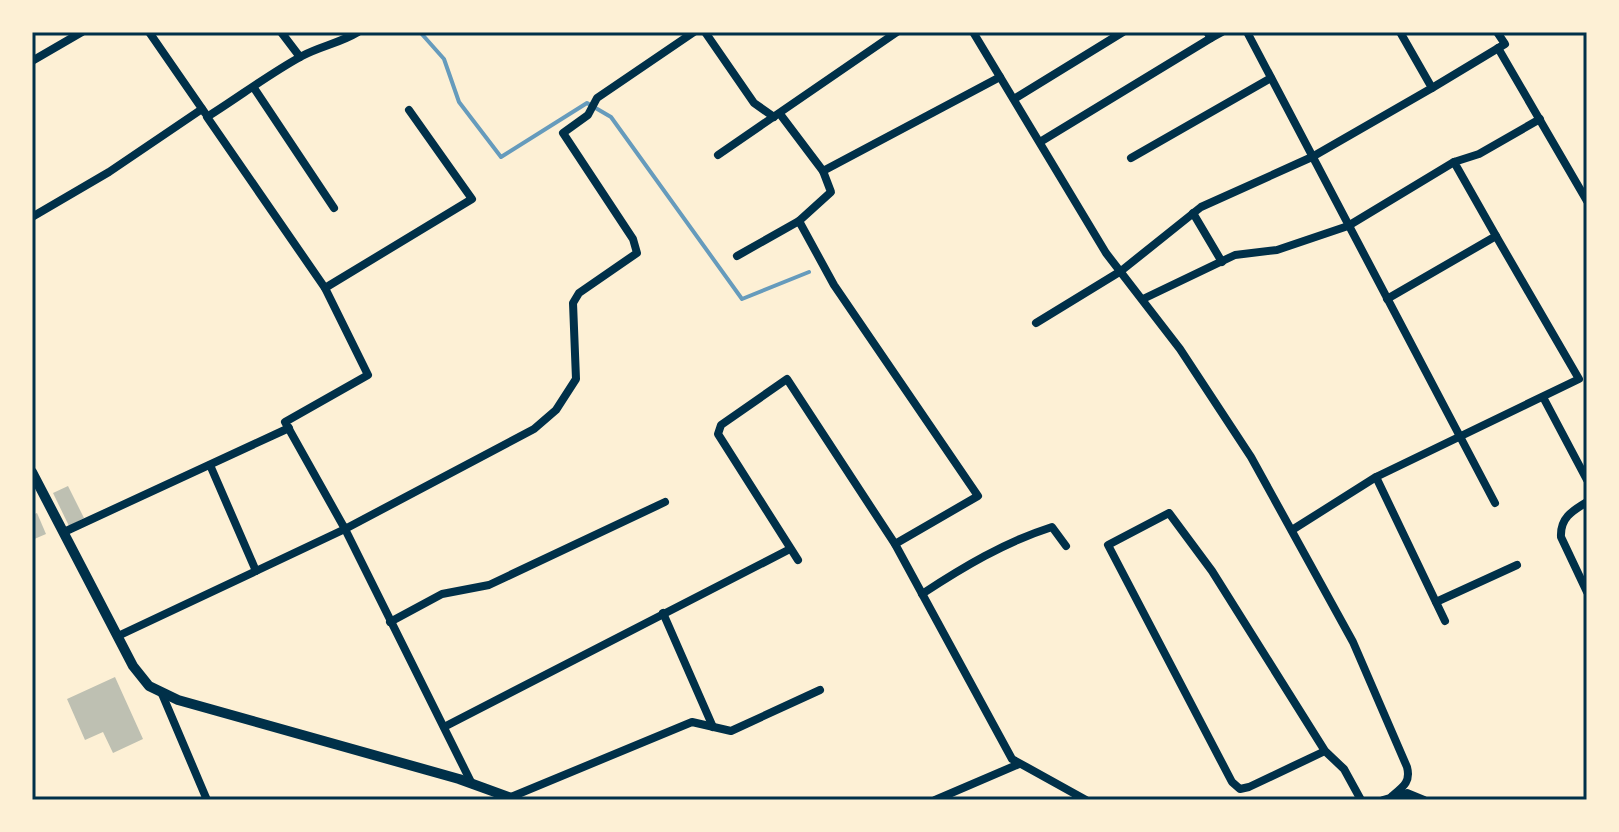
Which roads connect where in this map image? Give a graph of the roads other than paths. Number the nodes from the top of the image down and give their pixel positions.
1 (82, 32) edge
2 (149, 32) edge
3 (281, 32) edge
4 (358, 32) edge
5 (694, 32) edge
6 (705, 32) edge
7 (897, 32) edge
8 (973, 32) edge
9 (1123, 32) edge
10 (1222, 32) edge
11 (1247, 32) edge
12 (1400, 32) edge
13 (1497, 32) edge
14 (1209, 35) edge
15 (1498, 48) junction
16 (300, 57) junction
17 (32, 61) edge
18 (1000, 77) junction
19 (1271, 78) junction
20 (254, 88) junction
21 (1432, 88) junction
22 (1014, 99) junction
23 (202, 109) junction
24 (409, 110) dead end
25 (777, 116) junction
26 (207, 117) junction
27 (1540, 119) junction
28 (1040, 142) junction
29 (718, 155) dead end
30 (1312, 157) junction
31 (1131, 158) dead end
32 (1454, 162) junction
33 (823, 171) junction
34 (1587, 201) edge
35 (334, 208) dead end
36 (1193, 213) junction
37 (32, 217) edge
38 (799, 221) junction
39 (1348, 226) junction
40 (1496, 236) junction
41 (737, 256) dead end
42 (1222, 262) junction
43 (1121, 271) junction
44 (325, 288) junction
45 (1143, 299) junction
46 (1387, 299) junction
47 (1036, 323) dead end
48 (1543, 397) junction
49 (289, 428) junction
50 (1459, 438) junction
51 (210, 465) junction
52 (32, 472) edge
53 (1376, 477) junction
54 (1587, 480) edge
55 (665, 502) dead end
56 (1587, 502) edge
57 (1495, 503) dead end
58 (345, 529) junction
59 (1292, 530) junction
60 (64, 532) junction
61 (895, 544) junction
62 (1066, 546) dead end
63 (790, 549) junction
64 (798, 560) dead end
65 (1517, 565) dead end
66 (256, 571) junction
67 (1587, 592) edge
68 (922, 594) junction
69 (1436, 602) junction
70 (663, 613) junction
71 (1445, 621) dead end
72 (390, 622) junction
73 (118, 636) junction
74 (820, 690) dead end
75 (162, 694) junction
76 (444, 727) junction
77 (713, 727) junction
78 (1325, 751) junction
79 (1019, 764) junction
80 (472, 784) junction
81 (514, 798) edge
82 (1387, 798) edge
83 (207, 800) edge
84 (935, 800) edge
85 (1086, 800) edge
86 (1361, 800) edge
87 (1424, 800) edge

1 - 17 street
2 - 23 street
3 - 16 street
4 - 16 street
5 - 58 street
6 - 25 street
7 - 25 street
8 - 18 street
9 - 22 street
10 - 14 street
11 - 19 street
12 - 21 street
13 - 15 street
14 - 28 street
15 - 21 street
15 - 27 street
16 - 20 street
18 - 22 street
18 - 33 street
19 - 30 street
19 - 31 street
20 - 26 street
20 - 35 street
21 - 30 street
22 - 28 street
23 - 26 street
23 - 37 street
24 - 44 street
25 - 29 street
25 - 33 street
26 - 44 street
27 - 32 street
27 - 34 street
28 - 43 street
30 - 36 street
30 - 39 street
32 - 39 street
32 - 40 street
33 - 38 street
36 - 42 street
36 - 43 street
38 - 41 street
38 - 61 street
39 - 42 street
39 - 46 street
40 - 46 street
40 - 48 street
42 - 45 street
43 - 45 street
43 - 47 street
44 - 49 street
45 - 59 street
46 - 50 street
48 - 50 street
48 - 54 street
49 - 51 street
49 - 58 street
50 - 53 street
50 - 57 street
51 - 60 street
51 - 66 street
52 - 60 street
53 - 59 street
53 - 69 street
55 - 72 street
56 - 67 street
58 - 66 street
58 - 72 street
59 - 82 street
60 - 73 street
61 - 63 street
61 - 68 street
62 - 68 street
63 - 64 street
63 - 70 street
65 - 69 street
66 - 73 street
68 - 79 street
69 - 71 street
70 - 76 street
70 - 77 street
72 - 76 street
73 - 75 street
74 - 77 street
75 - 80 street
75 - 83 street
76 - 80 street
77 - 81 street
78 - 78 street
78 - 86 street
79 - 84 street
79 - 85 street
80 - 81 street
82 - 87 street

